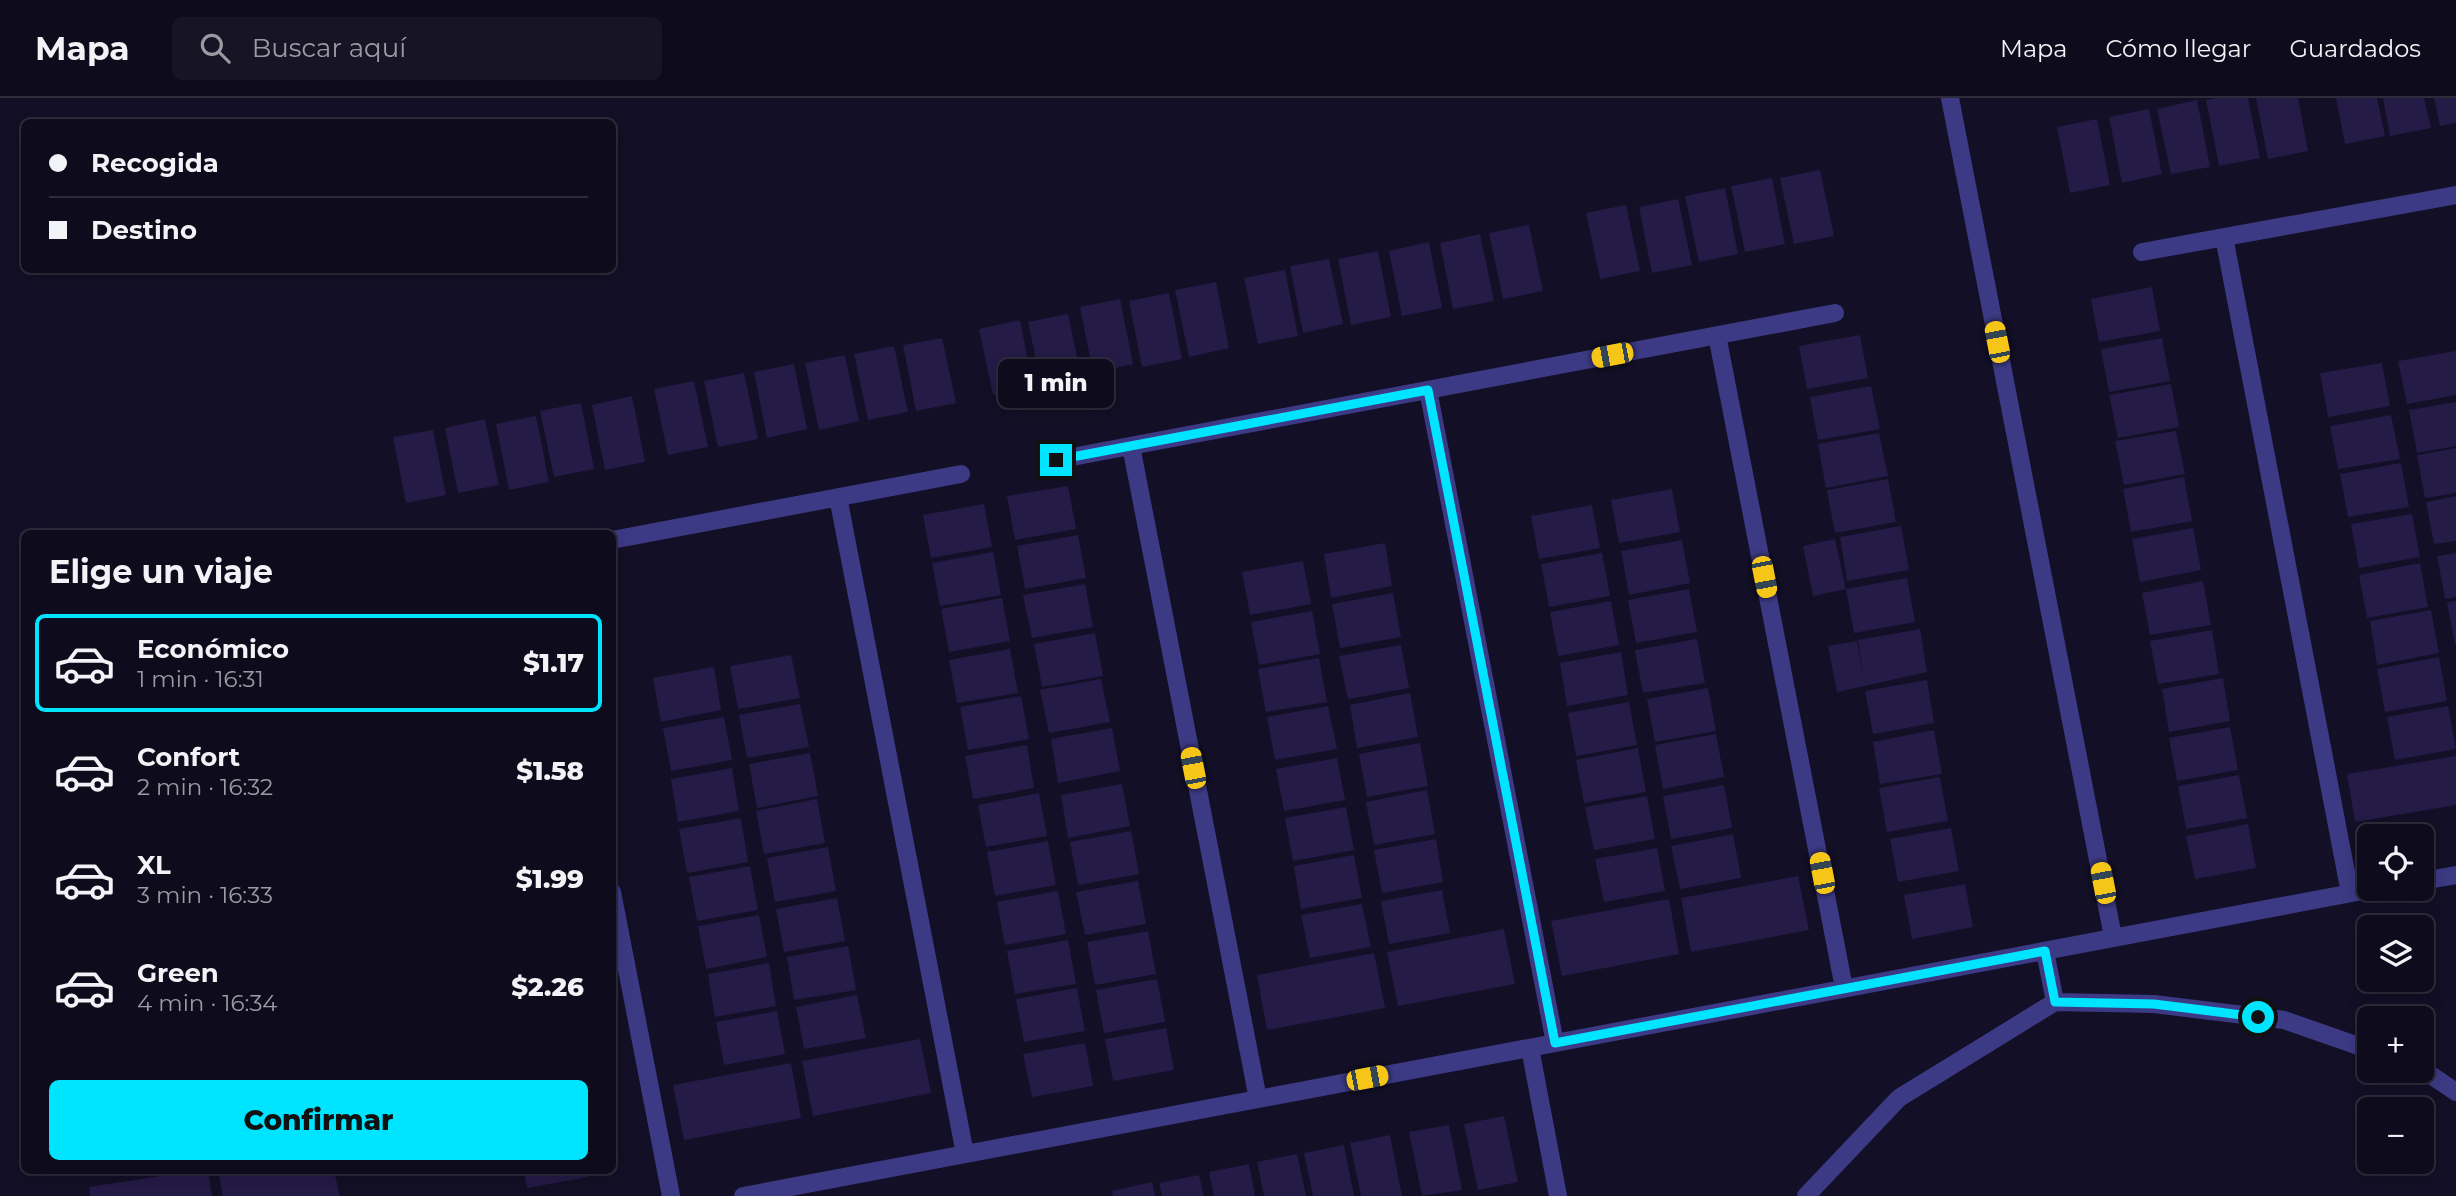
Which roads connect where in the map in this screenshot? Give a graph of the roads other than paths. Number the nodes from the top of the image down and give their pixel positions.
1 (1950, 98) edge
2 (2456, 195) edge
3 (2224, 237) junction
4 (2143, 252) dead end
5 (1835, 313) dead end
6 (1717, 335) junction
7 (1428, 390) junction
8 (1131, 446) junction
9 (1056, 460) dead end
10 (961, 474) dead end
11 (838, 497) junction
12 (616, 539) edge
13 (2456, 875) edge
14 (2434, 879) edge
15 (2357, 892) edge
16 (2350, 893) junction
17 (616, 913) edge
18 (2113, 937) junction
19 (2045, 951) junction
20 (1844, 988) junction
21 (2055, 1002) junction
22 (1555, 1043) junction
23 (2357, 1045) edge
24 (1530, 1048) junction
25 (2434, 1077) edge
26 (2456, 1092) edge
27 (1258, 1099) junction
28 (965, 1154) junction
29 (671, 1196) edge
30 (743, 1196) edge
31 (1558, 1196) edge
32 (1806, 1196) edge

1 - 18 lane
2 - 3 lane
3 - 4 lane
3 - 16 lane
5 - 6 lane
6 - 7 lane
6 - 20 lane
7 - 8 lane
7 - 22 lane
8 - 9 lane
8 - 27 lane
10 - 11 lane
11 - 12 lane
11 - 28 lane
13 - 14 lane
15 - 16 lane
16 - 18 lane
17 - 29 lane
18 - 19 lane
19 - 20 lane
19 - 21 lane
20 - 22 lane
21 - 23 lane
21 - 32 lane
22 - 24 lane
24 - 27 lane
24 - 31 lane
25 - 26 lane
27 - 28 lane
28 - 30 lane

